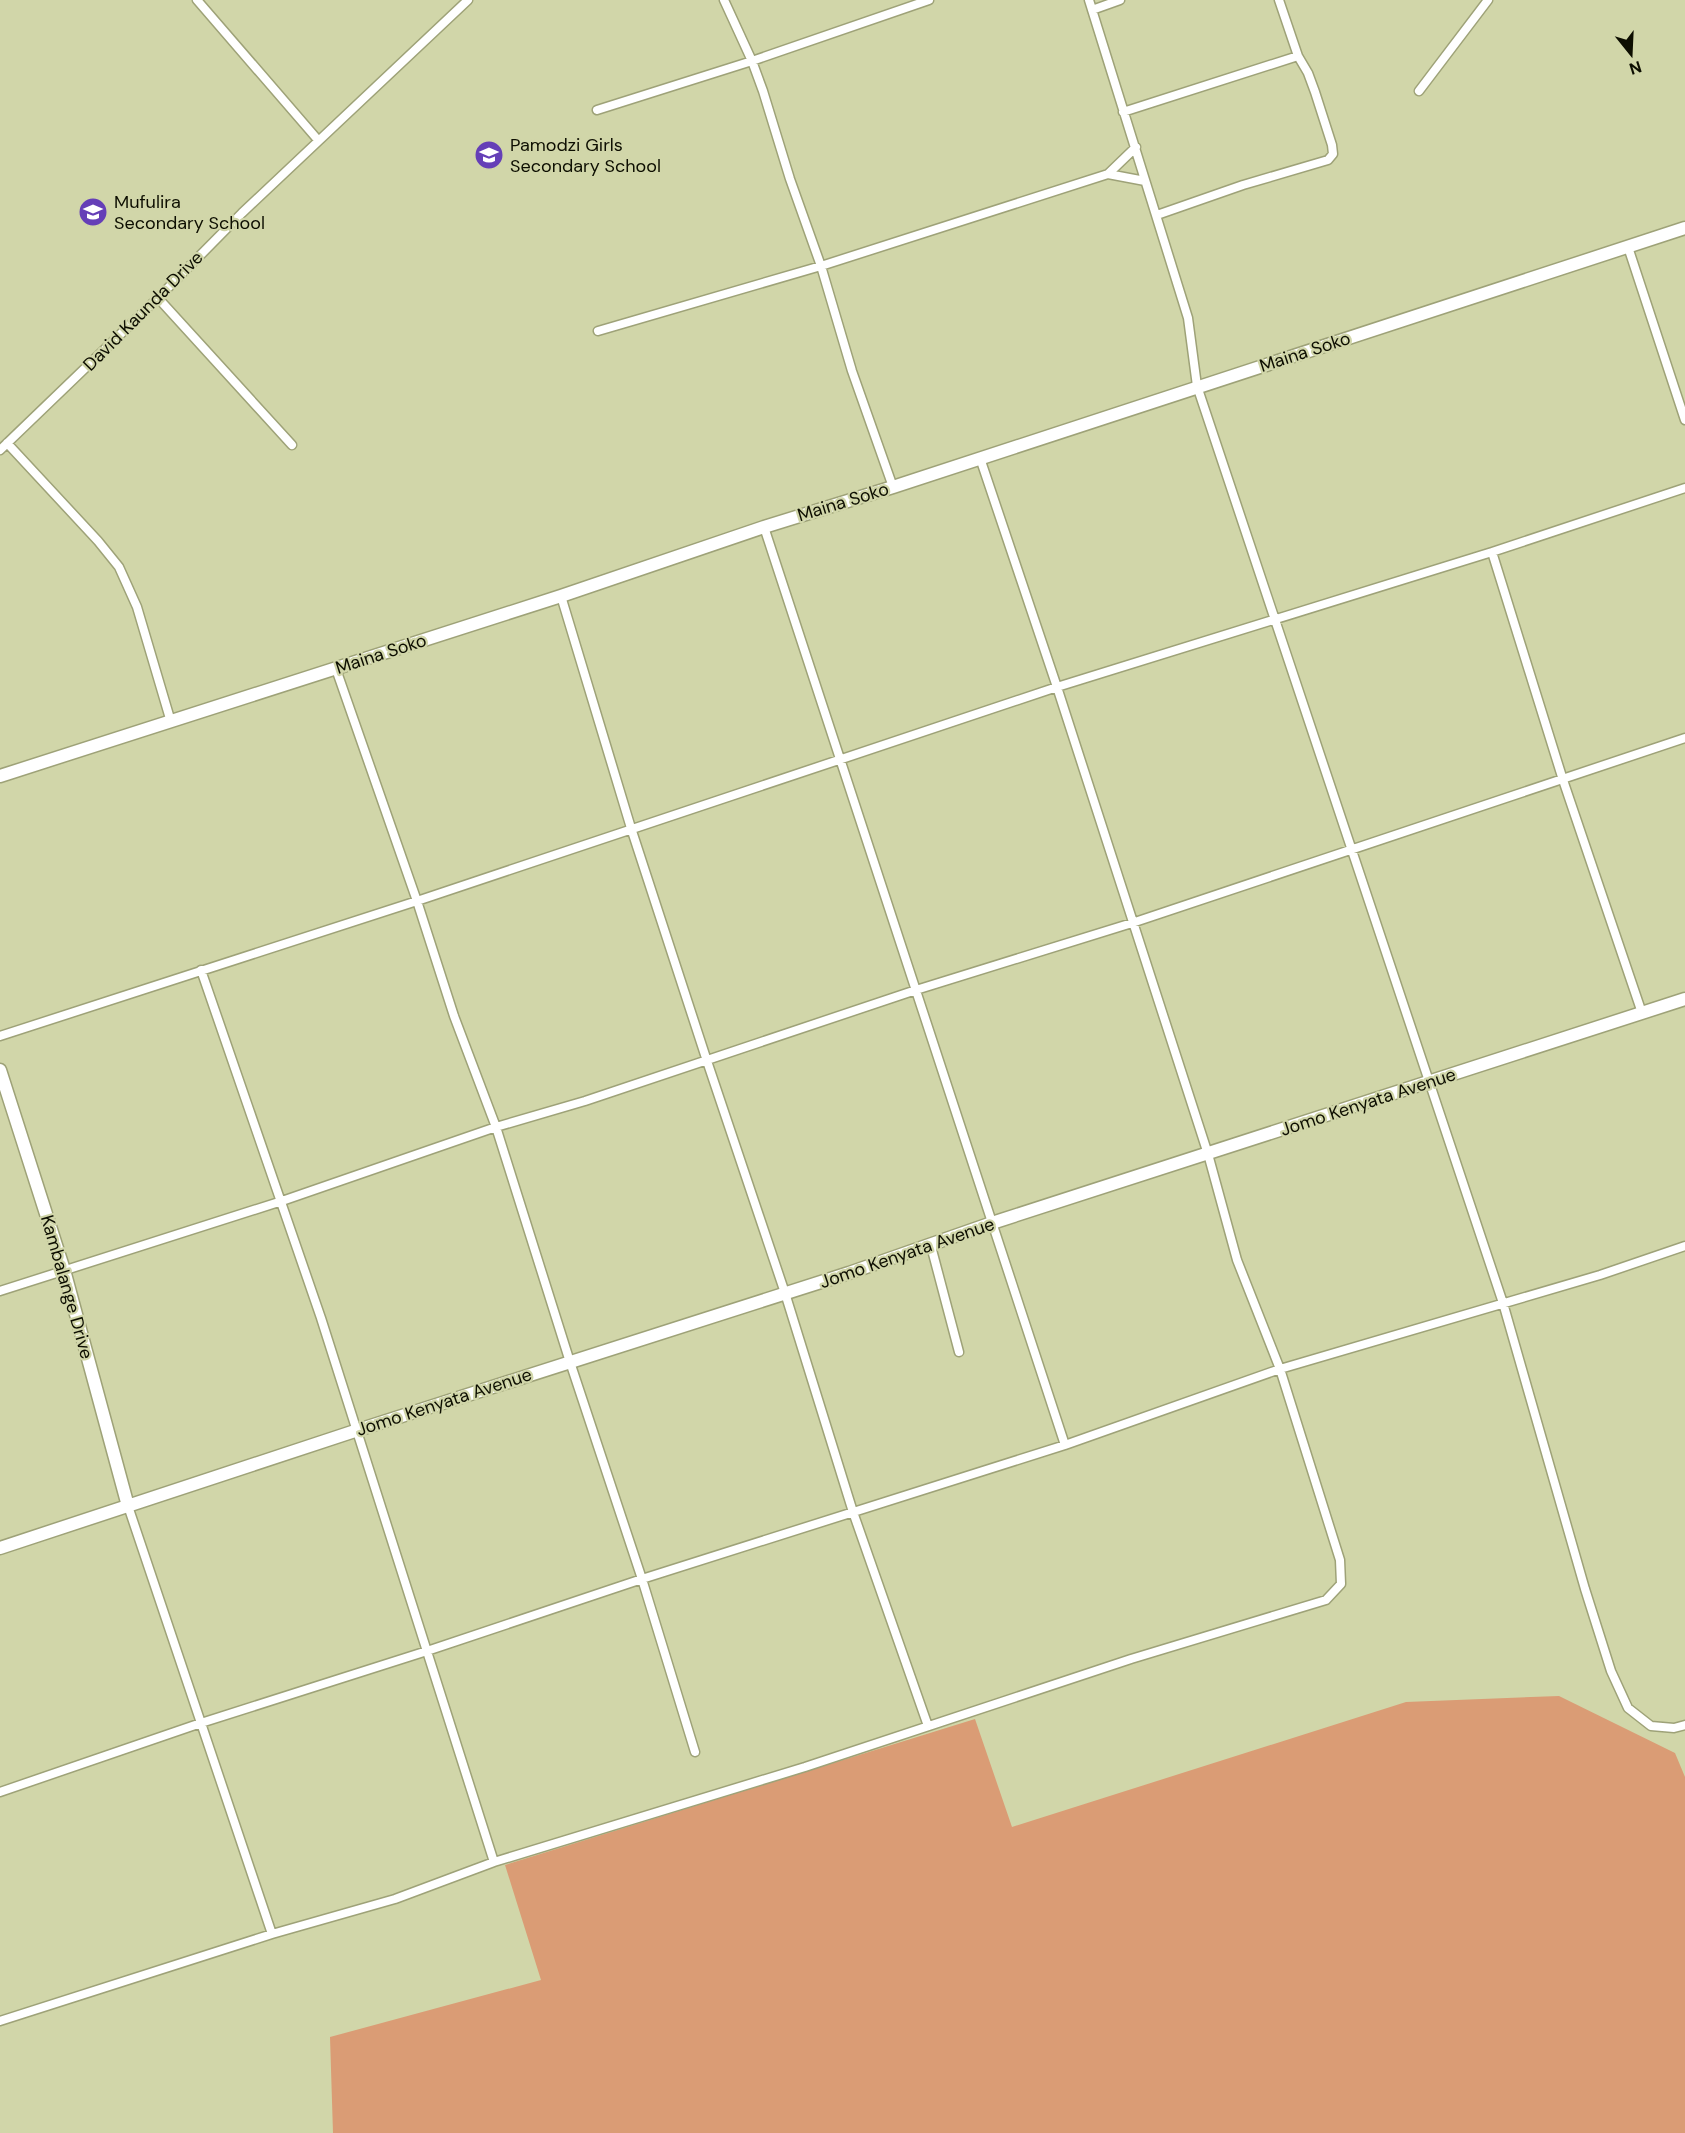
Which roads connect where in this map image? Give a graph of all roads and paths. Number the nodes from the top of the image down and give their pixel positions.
1 (198, 0) edge
2 (468, 0) edge
3 (724, 0) edge
4 (929, 0) edge
5 (1089, 0) edge
6 (1120, 0) edge
7 (1279, 0) edge
8 (1488, 0) edge
9 (1092, 10) junction
10 (1298, 56) junction
11 (752, 61) junction
12 (1419, 91) dead end
13 (597, 110) dead end
14 (1123, 112) junction
15 (318, 140) junction
16 (1136, 147) junction
17 (1108, 174) junction
18 (1144, 181) junction
19 (1156, 215) junction
20 (1685, 228) edge
21 (1628, 247) junction
22 (821, 266) junction
23 (158, 298) junction
24 (598, 331) dead end
25 (1197, 386) junction
26 (1685, 420) edge
27 (7, 443) junction
28 (292, 445) dead end
29 (0, 450) edge
30 (980, 458) junction
31 (892, 487) junction
32 (1685, 488) edge
33 (764, 527) junction
34 (1492, 552) junction
35 (561, 596) junction
36 (1275, 620) junction
37 (336, 669) junction
38 (1057, 687) junction
39 (171, 722) junction
40 (1685, 738) edge
41 (840, 758) junction
42 (0, 776) edge
43 (1563, 780) junction
44 (632, 828) junction
45 (1352, 849) junction
46 (417, 901) junction
47 (1132, 922) junction
48 (201, 970) junction
49 (916, 990) junction
50 (1685, 999) edge
51 (1642, 1013) junction
52 (0, 1036) edge
53 (707, 1061) junction
54 (0, 1070) edge
55 (1429, 1081) junction
56 (496, 1127) junction
57 (1208, 1154) junction
58 (282, 1201) junction
59 (992, 1223) junction
60 (931, 1246) junction
61 (1685, 1246) edge
62 (64, 1270) junction
63 (0, 1291) edge
64 (785, 1293) junction
65 (1503, 1304) junction
66 (959, 1352) dead end
67 (570, 1362) junction
68 (1280, 1369) junction
69 (358, 1430) junction
70 (1065, 1444) junction
71 (128, 1506) junction
72 (852, 1512) junction
73 (0, 1548) edge
74 (642, 1579) junction
75 (428, 1651) junction
76 (201, 1722) junction
77 (1685, 1725) edge
78 (928, 1726) junction
79 (695, 1752) dead end
80 (0, 1792) edge
81 (494, 1862) junction
82 (272, 1934) junction
83 (0, 2021) edge

1 - 15 street
2 - 15 street, David Kaunda Drive
3 - 11 street
4 - 11 street
5 - 9 street
6 - 9 street
7 - 10 street
8 - 12 street
9 - 14 street
10 - 14 street
10 - 19 street
11 - 13 street
11 - 22 street
14 - 16 street
15 - 23 street, David Kaunda Drive
16 - 17 street
16 - 18 street
17 - 18 street
17 - 22 street
18 - 19 street
19 - 25 street
20 - 21 street, Maina Soko
21 - 25 street, Maina Soko
21 - 26 street
22 - 24 street
22 - 31 street
23 - 27 street, David Kaunda Drive
23 - 28 street
25 - 30 street, Maina Soko
25 - 36 street
27 - 29 street, David Kaunda Drive
27 - 39 street
30 - 31 street, Maina Soko
30 - 38 street
31 - 33 street, Maina Soko
32 - 34 street
33 - 35 street, Maina Soko
33 - 41 street
34 - 36 street
34 - 43 street
35 - 37 street, Maina Soko
35 - 44 street
36 - 38 street
36 - 45 street
37 - 39 street, Maina Soko
37 - 46 street
38 - 41 street
38 - 47 street
39 - 42 street, Maina Soko
40 - 43 street
41 - 44 street
41 - 49 street
43 - 45 street
43 - 51 street
44 - 46 street
44 - 53 street
45 - 47 street
45 - 55 street
46 - 48 street
46 - 56 street
47 - 49 street
47 - 57 street
48 - 52 street
48 - 58 street
49 - 53 street
49 - 59 street
50 - 51 street, Jomo Kenyata Avenue
51 - 55 street, Jomo Kenyata Avenue
53 - 56 street
53 - 64 street
54 - 62 street, Kambalange Drive
55 - 57 street, Jomo Kenyata Avenue
55 - 65 street
56 - 58 street
56 - 67 street
57 - 59 street, Jomo Kenyata Avenue
57 - 68 street
58 - 62 street
58 - 69 street
59 - 60 street, Jomo Kenyata Avenue
59 - 70 street
60 - 64 street, Jomo Kenyata Avenue
60 - 66 street
61 - 65 street
62 - 63 street
62 - 71 street, Kambalange Drive
64 - 67 street, Jomo Kenyata Avenue
64 - 72 street
65 - 68 street
65 - 77 street
67 - 69 street, Jomo Kenyata Avenue
67 - 74 street
68 - 70 street
68 - 78 street
69 - 71 street, Jomo Kenyata Avenue
69 - 75 street
70 - 72 street
71 - 73 street, Jomo Kenyata Avenue
71 - 76 street
72 - 74 street
72 - 78 street
74 - 75 street
74 - 79 street
75 - 76 street
75 - 81 street
76 - 80 street
76 - 82 street
78 - 81 street
81 - 82 street
82 - 83 street

